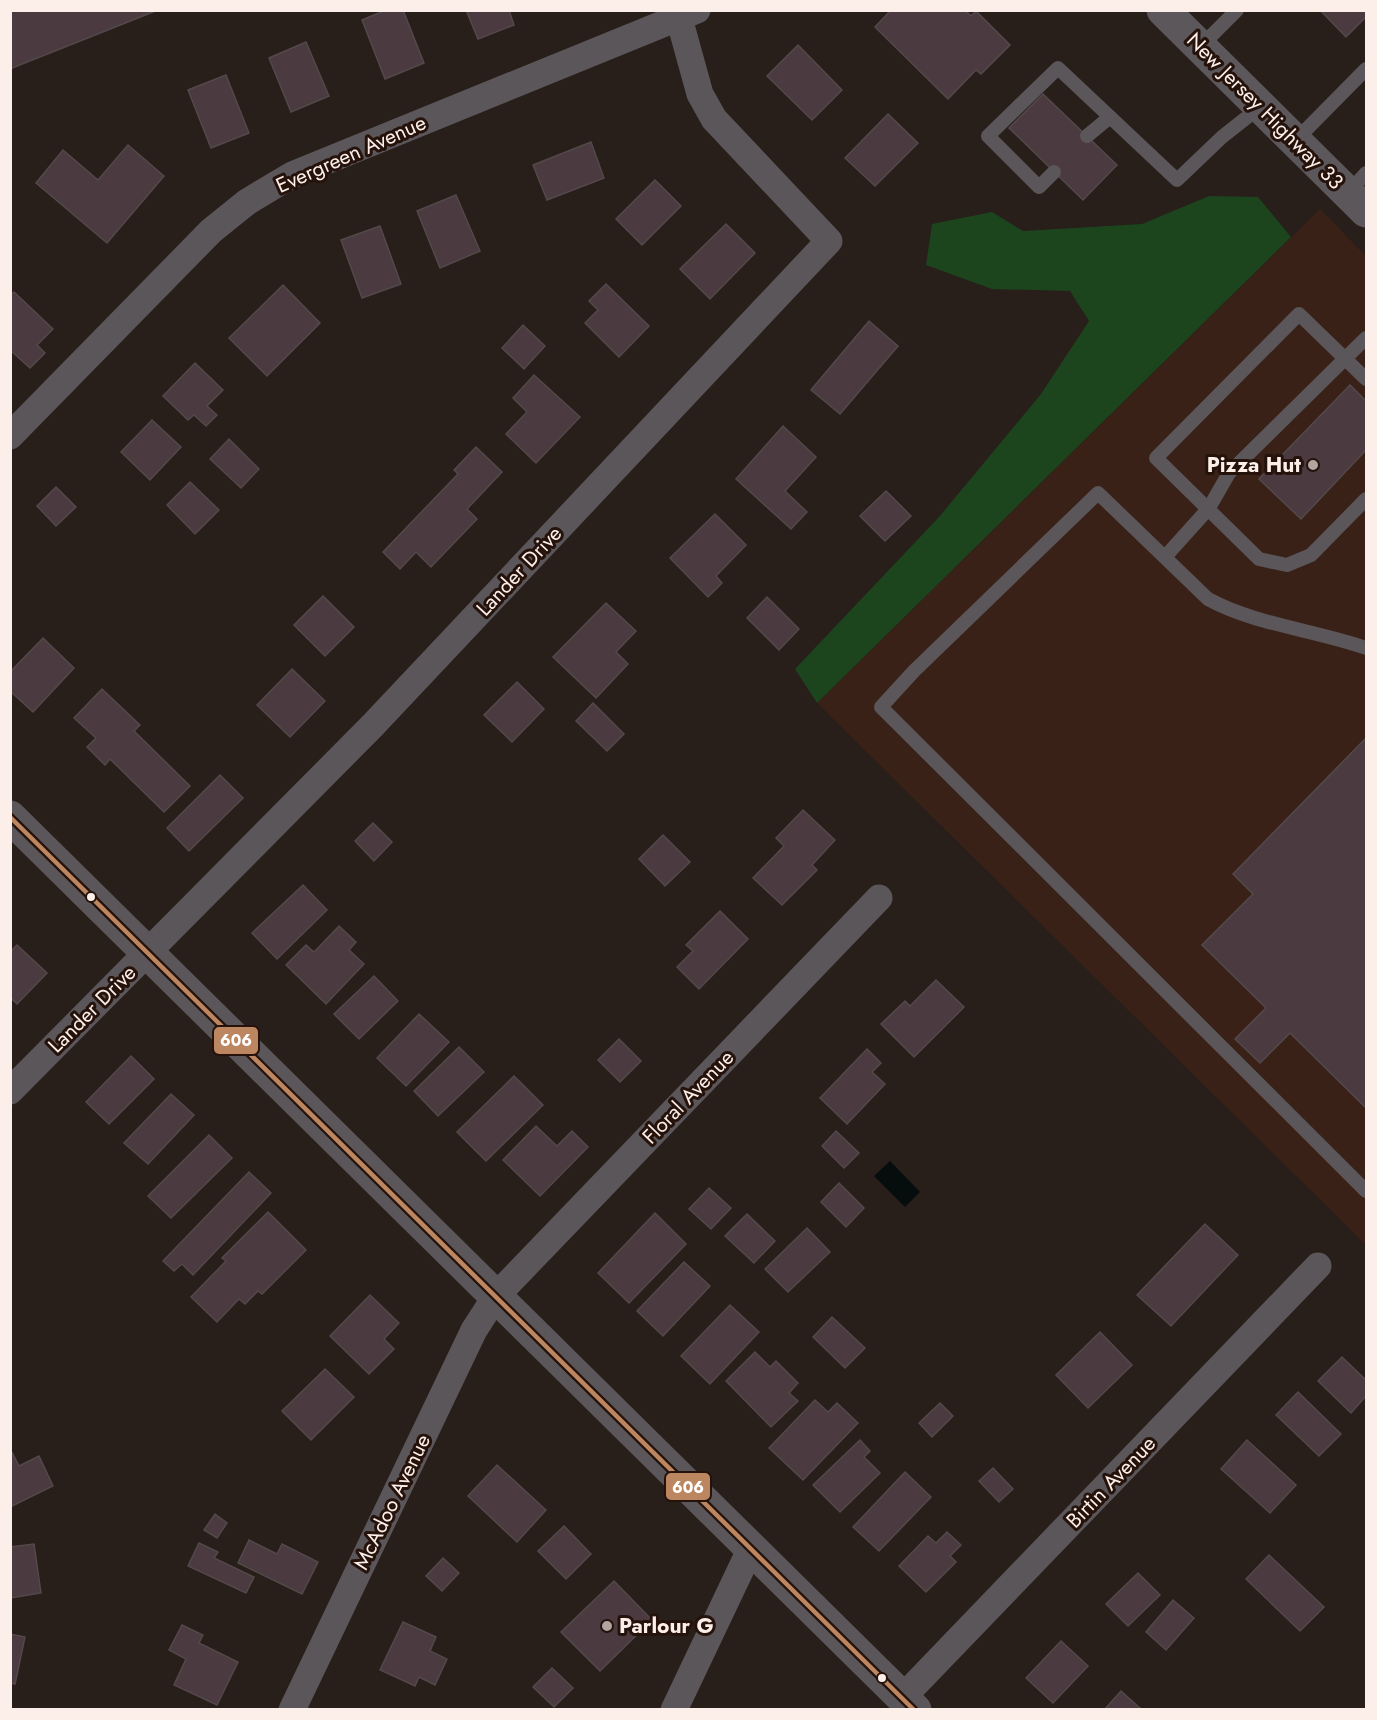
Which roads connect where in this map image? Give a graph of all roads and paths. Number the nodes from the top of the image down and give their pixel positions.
1 (1163, 10) edge
2 (1237, 10) edge
3 (688, 14) edge
4 (1200, 47) junction
5 (1366, 69) edge
6 (1260, 107) junction
7 (1110, 117) junction
8 (1087, 136) dead end
9 (1295, 141) junction
10 (1054, 172) dead end
11 (1360, 192) edge
12 (1366, 338) edge
13 (1346, 359) junction
14 (1366, 379) edge
15 (10, 436) edge
16 (1366, 499) edge
17 (1209, 508) junction
18 (1165, 557) junction
19 (1366, 648) edge
20 (10, 817) edge
21 (879, 898) dead end
22 (148, 953) junction
23 (10, 1092) edge
24 (1366, 1191) edge
25 (1318, 1266) dead end
26 (496, 1296) junction
27 (751, 1548) junction
28 (909, 1703) edge
29 (292, 1710) edge
30 (674, 1710) edge

1 - 4 main road, New Jersey Highway 33
2 - 4 lane
3 - 15 street, Evergreen Avenue
3 - 22 street, Lander Drive
4 - 6 main road, New Jersey Highway 33
5 - 9 lane
6 - 7 lane
6 - 9 main road, New Jersey Highway 33
7 - 8 lane
7 - 10 lane
9 - 11 main road, New Jersey Highway 33
12 - 13 lane
13 - 14 lane
13 - 17 lane
13 - 17 lane
16 - 17 lane
17 - 18 lane
18 - 19 lane
18 - 24 lane
20 - 22 street
21 - 26 street, Floral Avenue
22 - 23 street, Lander Drive
22 - 26 street
25 - 28 street, Birtin Avenue
26 - 27 street
26 - 29 street, McAdoo Avenue
27 - 28 street
27 - 30 street

